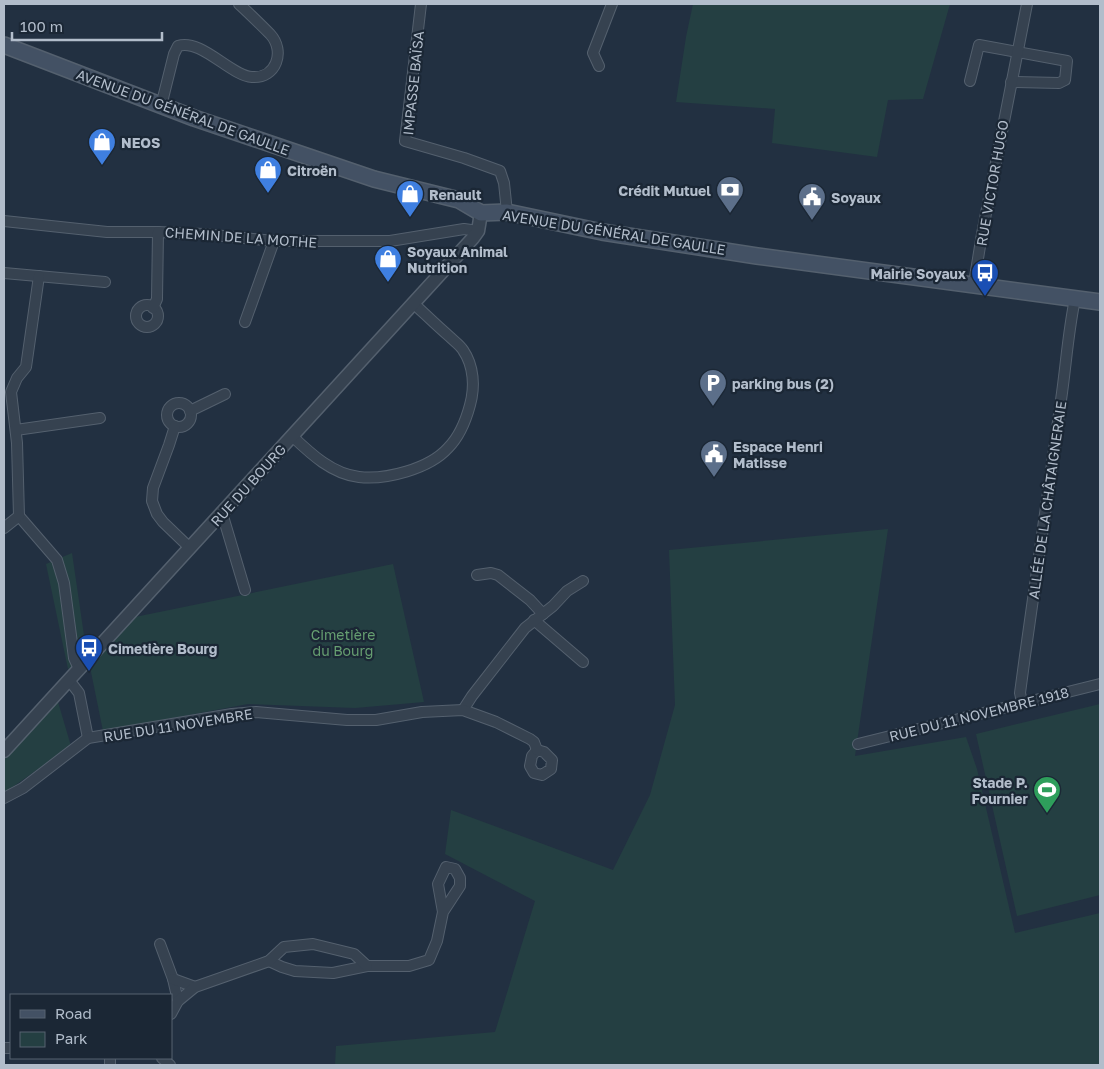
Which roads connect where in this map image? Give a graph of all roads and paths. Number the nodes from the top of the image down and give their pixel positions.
1 (240, 4) edge
2 (421, 4) edge
3 (612, 4) edge
4 (1026, 4) edge
5 (4, 45) edge
6 (1016, 51) junction
7 (599, 66) dead end
8 (970, 81) dead end
9 (1011, 82) junction
10 (161, 106) junction
11 (507, 212) junction
12 (481, 213) junction
13 (4, 221) edge
14 (478, 231) junction
15 (158, 232) junction
16 (274, 241) junction
17 (4, 272) edge
18 (39, 276) junction
19 (106, 282) dead end
20 (976, 284) junction
21 (1075, 299) junction
22 (1100, 302) edge
23 (413, 303) junction
24 (153, 308) dead end
25 (245, 322) dead end
26 (225, 394) dead end
27 (190, 411) junction
28 (100, 418) dead end
29 (175, 426) junction
30 (16, 430) junction
31 (292, 436) junction
32 (222, 513) junction
33 (19, 516) junction
34 (4, 528) edge
35 (190, 548) junction
36 (476, 575) dead end
37 (583, 581) dead end
38 (245, 590) dead end
39 (542, 614) junction
40 (534, 620) junction
41 (583, 662) dead end
42 (79, 669) junction
43 (69, 680) junction
44 (1100, 684) edge
45 (1022, 702) junction
46 (463, 710) junction
47 (88, 738) junction
48 (858, 744) dead end
49 (537, 750) dead end
50 (4, 751) edge
51 (4, 798) edge
52 (443, 912) dead end
53 (160, 944) dead end
54 (268, 961) junction
55 (367, 966) junction
56 (173, 979) junction
57 (195, 987) junction
58 (178, 1001) junction
59 (172, 1012) edge

1 - 10 street
2 - 11 street, IMPASSE BAÏSA
3 - 7 street
4 - 6 street, RUE VICTOR HUGO
5 - 10 main road, AVENUE DU GÉNÉRAL DE GAULLE
6 - 8 street
6 - 9 street, RUE VICTOR HUGO
6 - 9 street
9 - 20 street, RUE VICTOR HUGO
10 - 12 main road, AVENUE DU GÉNÉRAL DE GAULLE
11 - 12 main road, AVENUE DU GÉNÉRAL DE GAULLE
11 - 20 main road, AVENUE DU GÉNÉRAL DE GAULLE
12 - 14 street
13 - 15 street, CHEMIN DE LA MOTHE
14 - 16 street, CHEMIN DE LA MOTHE
14 - 23 street, RUE DU BOURG
15 - 16 street, CHEMIN DE LA MOTHE
15 - 24 street
16 - 25 street
17 - 18 street
18 - 19 street
18 - 30 street
20 - 21 main road, AVENUE DU GÉNÉRAL DE GAULLE
21 - 22 main road, AVENUE DU GÉNÉRAL DE GAULLE
21 - 45 street, ALLÉE DE LA CHÂTAIGNERAIE
23 - 31 street, RUE DU BOURG
23 - 31 street
26 - 27 street
27 - 29 street
27 - 29 street
28 - 30 street
29 - 35 street
30 - 33 street
31 - 32 street, RUE DU BOURG
32 - 35 street, RUE DU BOURG
32 - 38 street
33 - 34 street
33 - 42 street
35 - 42 street, RUE DU BOURG
36 - 39 street
37 - 39 street
39 - 40 street
40 - 41 street
40 - 46 street
42 - 43 street, RUE DU BOURG
43 - 47 street
43 - 50 street, RUE DU BOURG
44 - 45 street, RUE DU 11 NOVEMBRE 1918
45 - 48 street, RUE DU 11 NOVEMBRE 1918
46 - 47 street, RUE DU 11 NOVEMBRE
46 - 49 street, RUE DU 11 NOVEMBRE
47 - 51 street, RUE DU 11 NOVEMBRE
52 - 55 street
53 - 56 street
54 - 55 street
54 - 55 street
54 - 57 street
56 - 57 street
56 - 58 street
57 - 58 street
58 - 59 street

